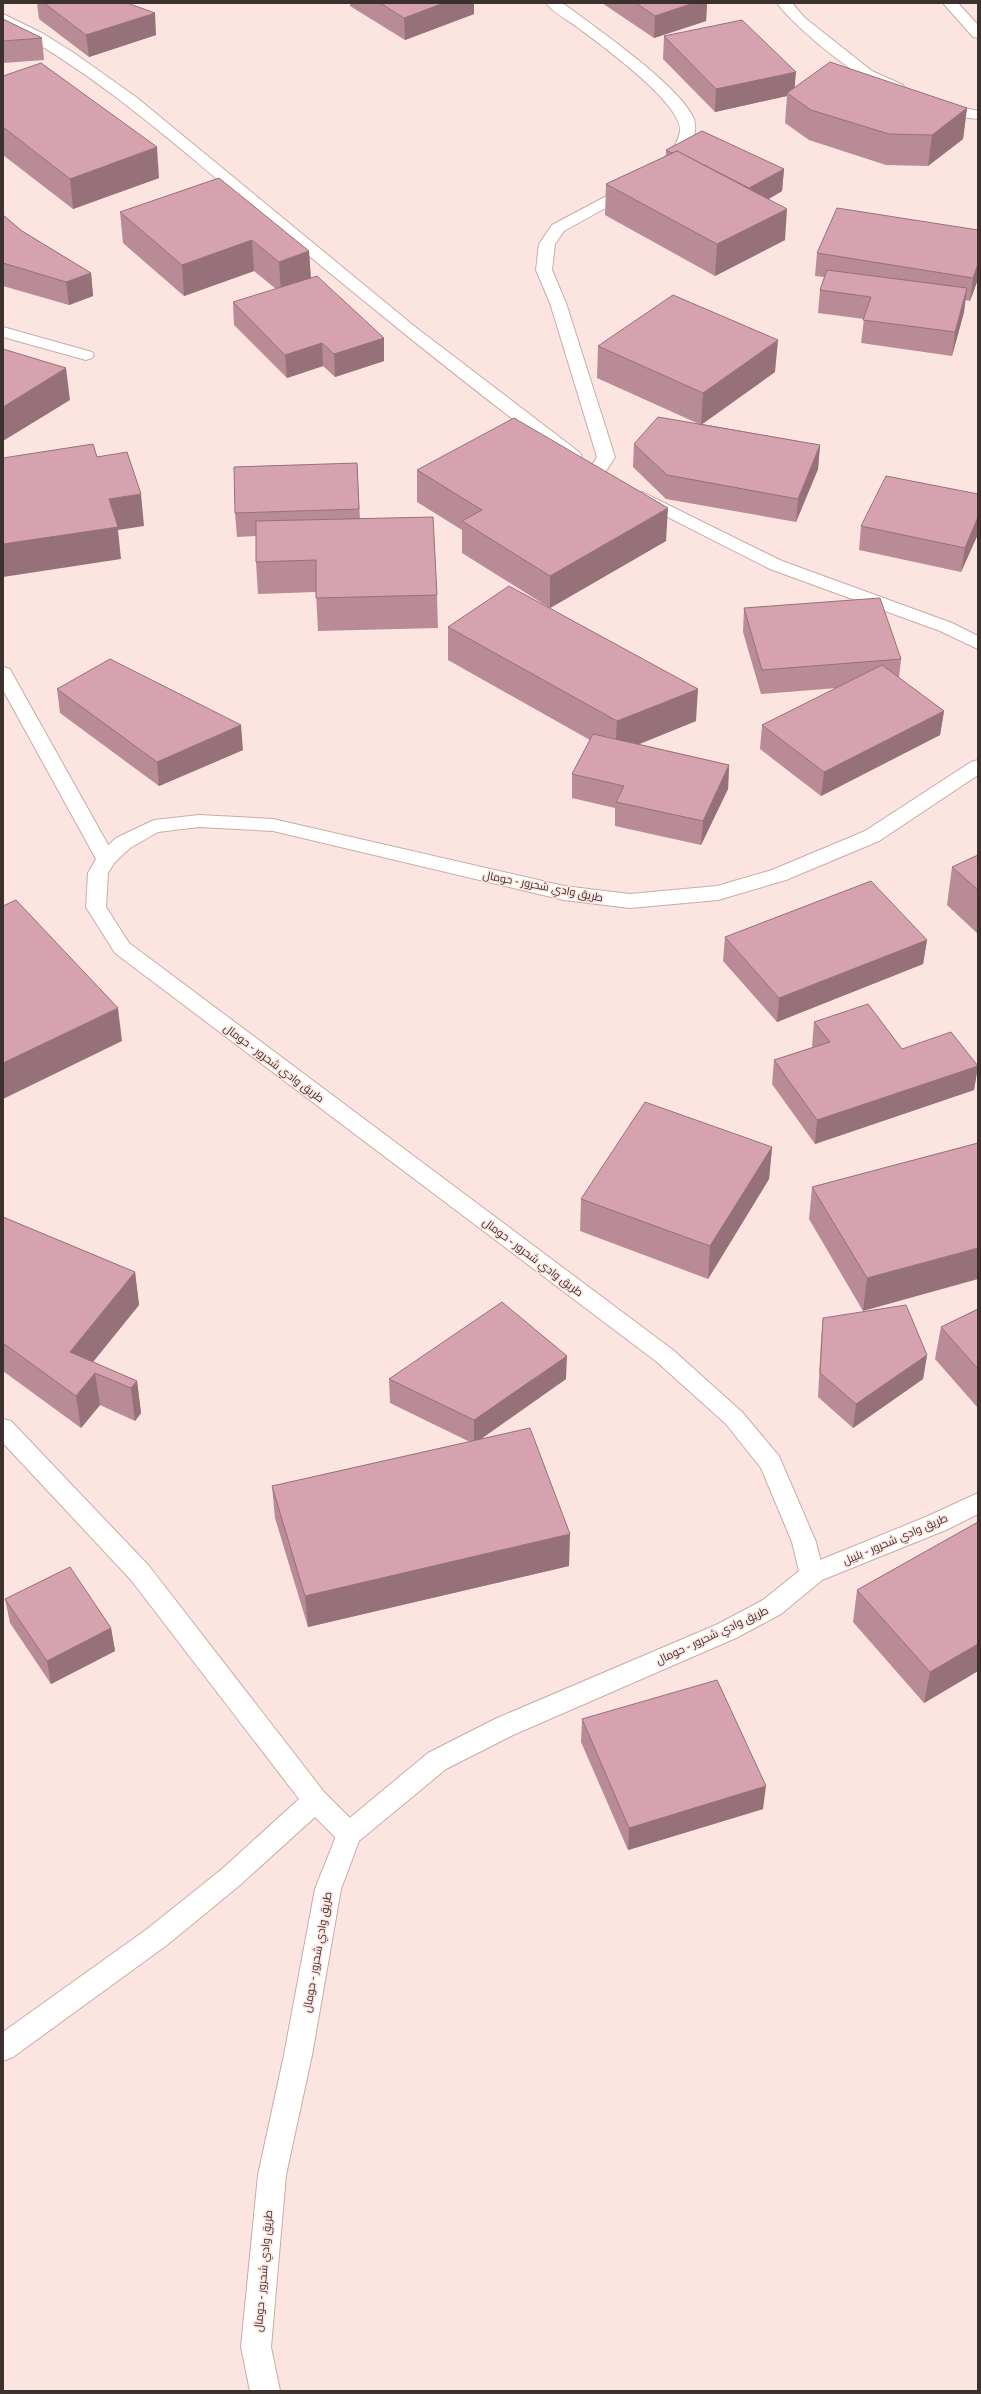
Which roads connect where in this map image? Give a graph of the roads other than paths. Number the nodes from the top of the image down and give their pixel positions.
1 (553, 3) edge
2 (784, 3) edge
3 (950, 3) edge
4 (3, 18) edge
5 (976, 30) edge
6 (910, 93) edge
7 (924, 100) edge
8 (978, 115) edge
9 (658, 170) edge
10 (641, 182) edge
11 (3, 332) edge
12 (86, 355) dead end
13 (611, 480) junction
14 (978, 643) edge
15 (3, 673) edge
16 (978, 766) edge
17 (106, 859) junction
18 (3, 1428) edge
19 (978, 1503) edge
20 (812, 1574) junction
21 (314, 1800) junction
22 (349, 1834) junction
23 (3, 2048) edge
24 (265, 2391) edge

1 - 9 street
2 - 6 street
3 - 5 street
4 - 13 street
7 - 8 street
10 - 13 street
11 - 12 street
13 - 14 street
15 - 17 street
16 - 17 street, طريق وادي شحرور - حومال
17 - 20 street, طريق وادي شحرور - حومال
18 - 21 street
19 - 20 street, طريق وادي شحرور - بليبل
20 - 22 street, طريق وادي شحرور - حومال
21 - 22 street
21 - 23 street
22 - 24 street, طريق وادي شحرور - حومال

